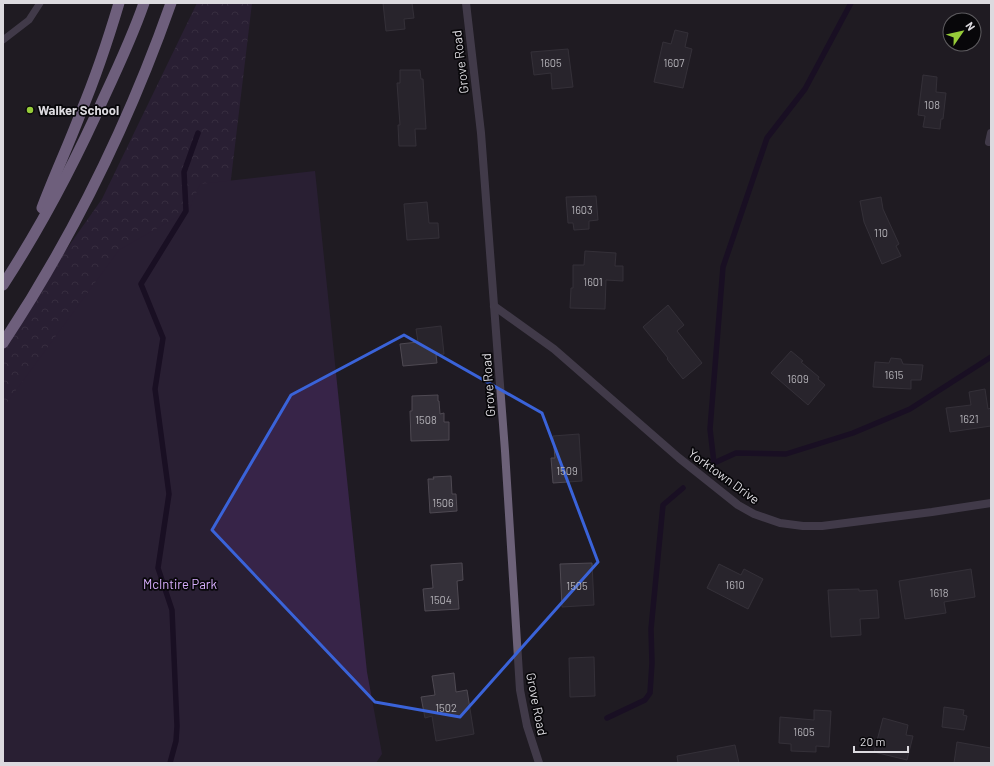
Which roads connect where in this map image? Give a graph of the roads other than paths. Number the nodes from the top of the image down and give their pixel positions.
1 (40, 3) edge
2 (119, 3) edge
3 (144, 3) edge
4 (171, 3) edge
5 (466, 3) edge
6 (3, 40) edge
7 (991, 133) edge
8 (989, 142) dead end
9 (30, 240) junction
10 (3, 285) edge
11 (494, 306) junction
12 (3, 342) edge
13 (991, 503) edge
14 (539, 763) edge

1 - 6 lane
2 - 9 highway
3 - 9 highway
4 - 12 highway
5 - 11 street, Grove Road
7 - 8 street
9 - 10 highway
11 - 13 street, Yorktown Drive
11 - 14 street, Grove Road

